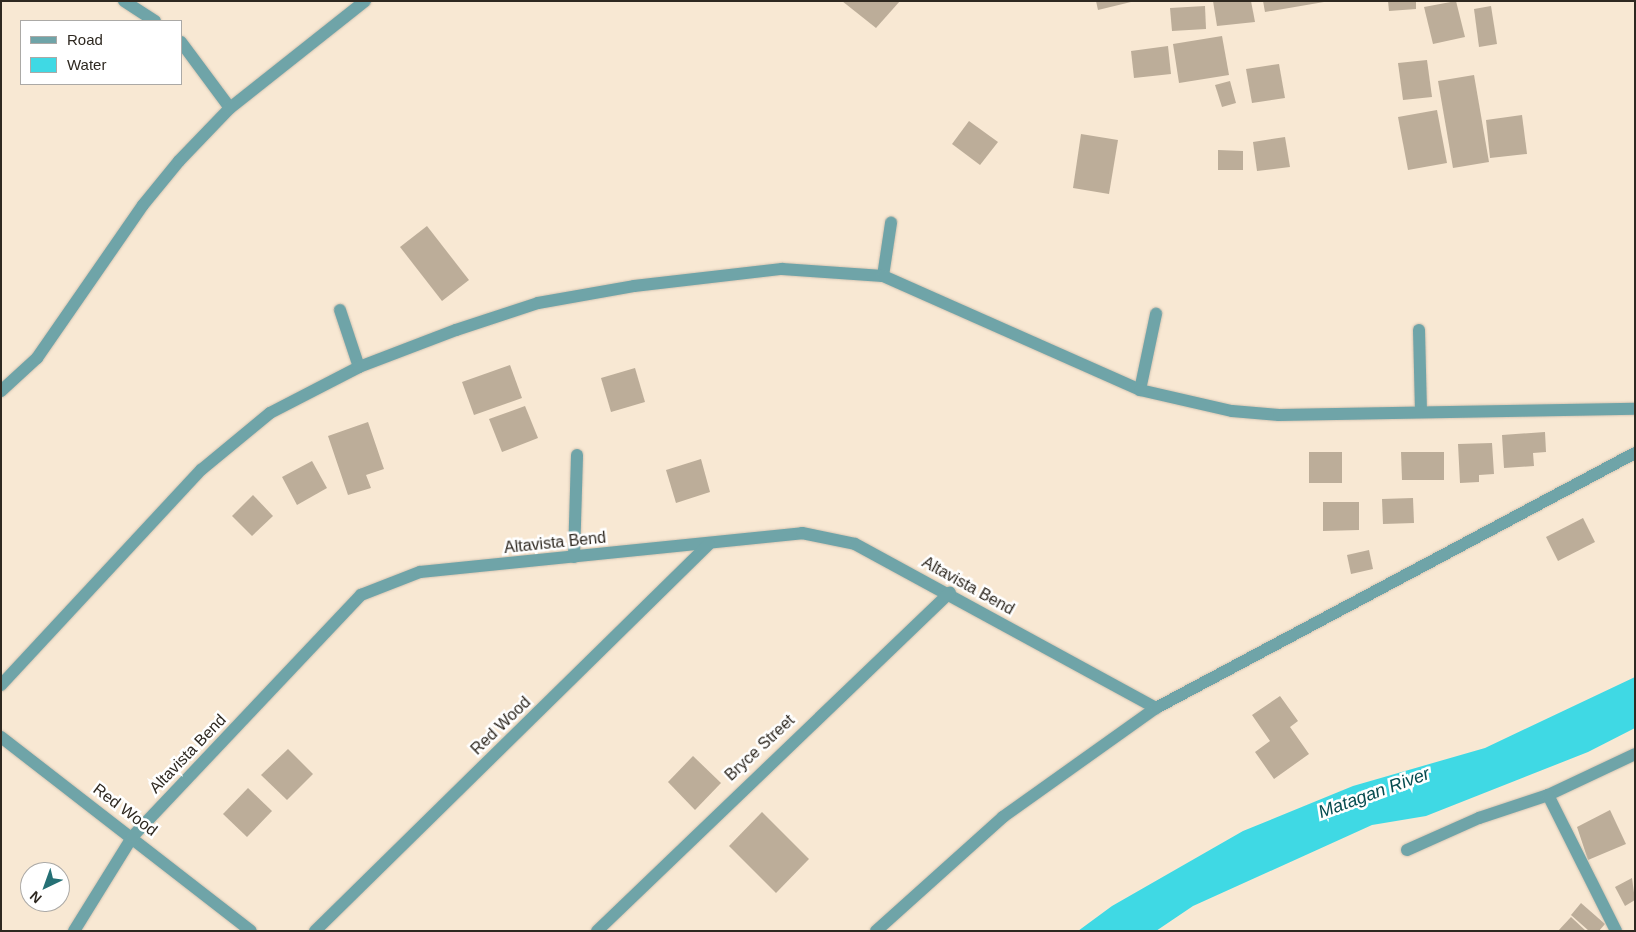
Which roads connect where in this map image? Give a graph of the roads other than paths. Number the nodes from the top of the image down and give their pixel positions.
1 (124, 1) edge
2 (365, 1) edge
3 (153, 20) edge
4 (182, 43) edge
5 (230, 108) junction
6 (891, 223) dead end
7 (883, 276) junction
8 (340, 310) dead end
9 (1156, 314) dead end
10 (1419, 330) dead end
11 (360, 367) junction
12 (1140, 390) junction
13 (1, 392) edge
14 (1635, 409) edge
15 (1421, 410) junction
16 (1635, 453) edge
17 (577, 455) dead end
18 (709, 544) junction
19 (574, 557) junction
20 (950, 592) junction
21 (1, 684) edge
22 (1156, 708) junction
23 (1, 737) edge
24 (1635, 754) edge
25 (1548, 795) junction
26 (133, 836) junction
27 (1407, 850) dead end
28 (74, 931) edge
29 (250, 931) edge
30 (315, 931) edge
31 (596, 931) edge
32 (876, 931) edge
33 (1616, 931) edge

1 - 3 street
2 - 5 street
4 - 5 street
5 - 13 street
6 - 7 street
7 - 11 street
7 - 12 street
8 - 11 street
9 - 12 street
10 - 15 street
11 - 21 street
12 - 15 street
14 - 15 street
16 - 22 street
17 - 19 street
18 - 19 street, Altavista Bend
18 - 20 street, Altavista Bend
18 - 30 street, Red Wood
19 - 26 street, Altavista Bend
20 - 22 street, Altavista Bend
20 - 31 street, Bryce Street
22 - 32 street
23 - 26 street, Red Wood
24 - 25 street
25 - 27 street
25 - 33 street
26 - 28 street, Altavista Bend
26 - 29 street, Red Wood

